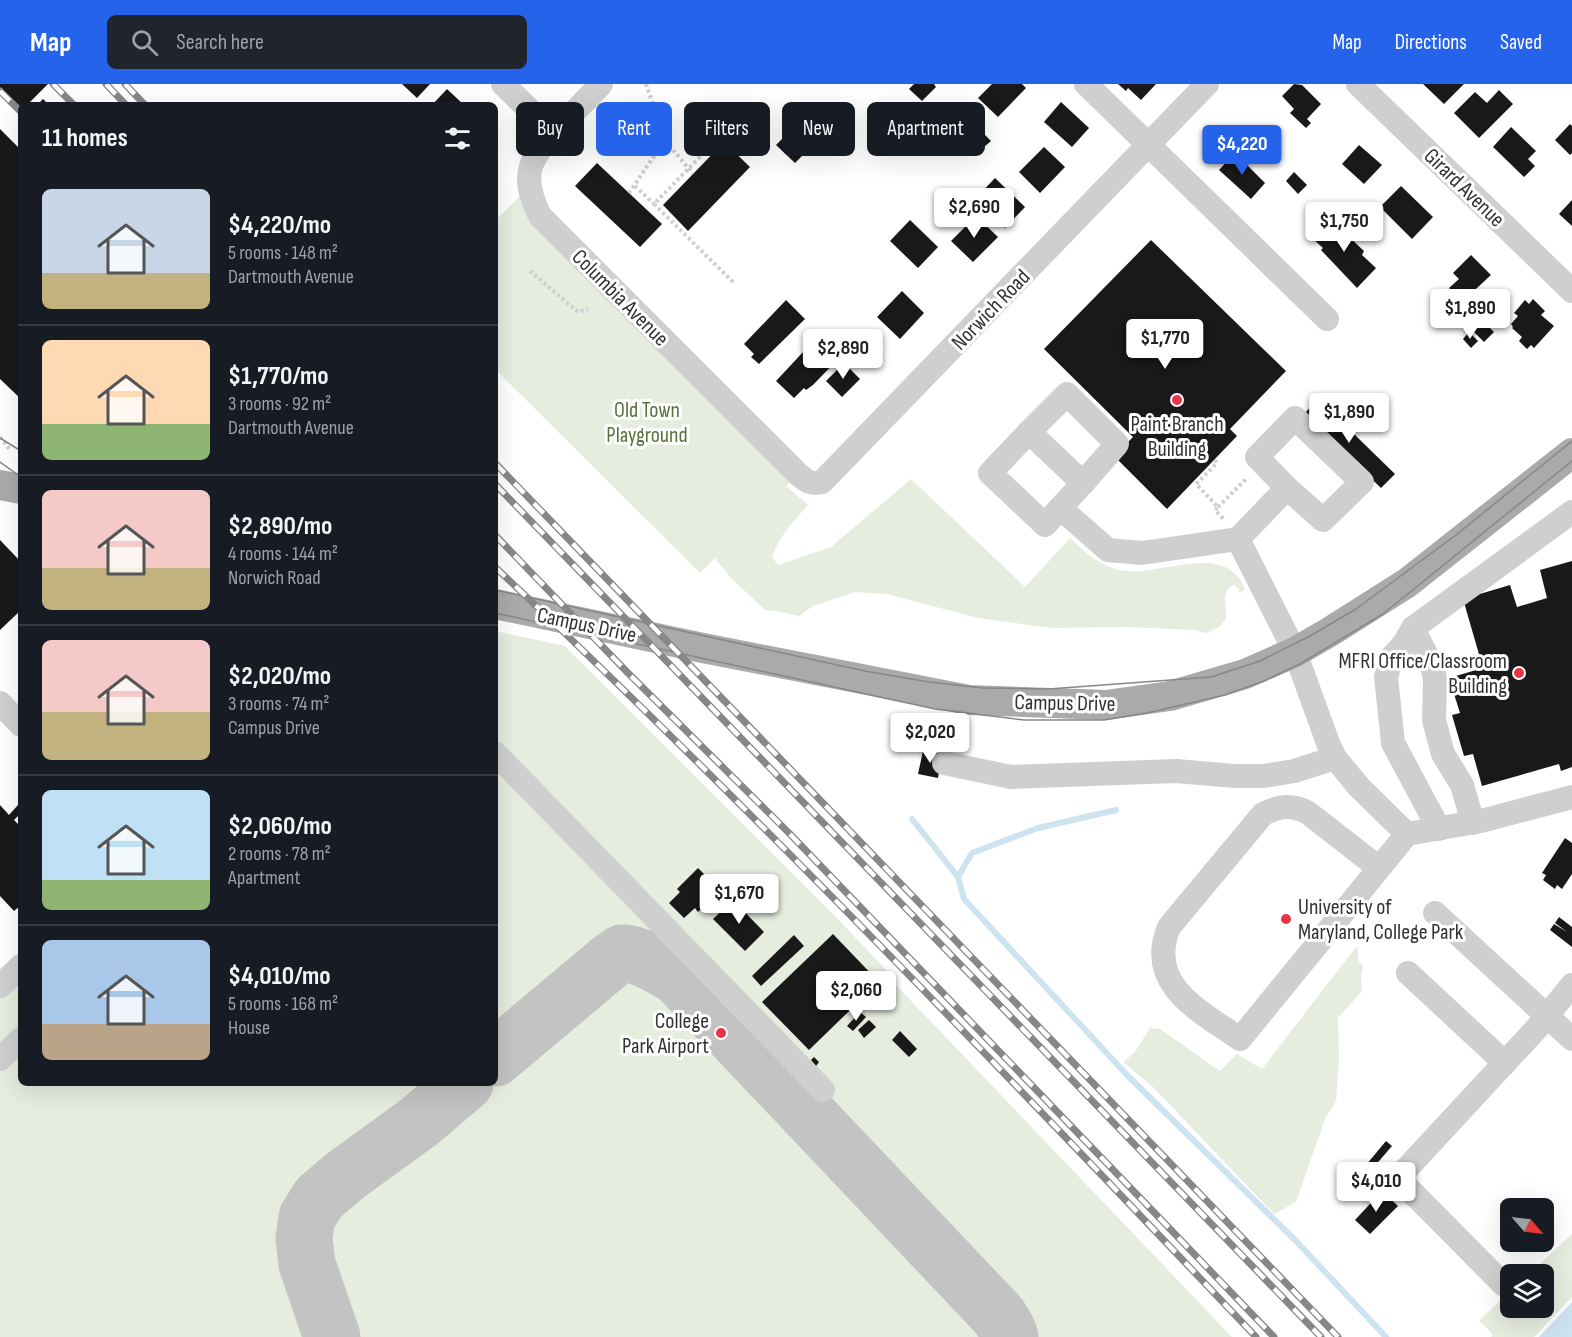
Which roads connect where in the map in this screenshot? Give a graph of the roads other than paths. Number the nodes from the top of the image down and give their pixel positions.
1 (502, 84) edge
2 (601, 84) edge
3 (1086, 84) edge
4 (1207, 84) edge
5 (1358, 84) edge
6 (521, 102) edge
7 (584, 102) edge
8 (1149, 144) junction
9 (536, 156) edge
10 (1572, 291) edge
11 (1327, 319) dead end
12 (1029, 432) junction
13 (1572, 453) edge
14 (822, 483) joint
15 (1083, 483) junction
16 (0, 484) edge
17 (18, 488) edge
18 (1287, 488) junction
19 (1060, 508) junction
20 (1572, 512) edge
21 (1238, 539) junction
22 (498, 605) edge
23 (1413, 628) junction
24 (1295, 652) junction
25 (0, 703) edge
26 (18, 722) edge
27 (498, 756) edge
28 (1335, 758) junction
29 (944, 763) dead end
30 (1572, 797) edge
31 (1473, 823) junction
32 (1439, 829) junction
33 (1407, 834) junction
34 (1379, 868) junction
35 (1435, 913) dead end
36 (18, 969) edge
37 (1408, 973) dead end
38 (1572, 985) edge
39 (0, 986) edge
40 (1547, 1015) junction
41 (1572, 1039) edge
42 (18, 1042) edge
43 (0, 1059) edge
44 (1505, 1064) junction
45 (823, 1090) dead end
46 (1500, 1281) edge

1 - 6 street
2 - 7 street, Columbia Avenue
3 - 8 street
4 - 8 street, Norwich Road
5 - 10 street, Girard Avenue
8 - 11 street
8 - 14 street, Norwich Road
9 - 14 street, Columbia Avenue
12 - 15 street
12 - 15 street
12 - 19 street
13 - 24 main road, Campus Drive
15 - 19 street
16 - 17 main road
18 - 18 street
18 - 21 street
19 - 21 street
20 - 23 street
21 - 24 street
22 - 24 main road, Campus Drive
23 - 31 street
23 - 32 street
24 - 28 street
25 - 26 street
27 - 45 street
28 - 29 street
28 - 33 street
30 - 31 street
31 - 32 street
32 - 33 street
33 - 34 street
34 - 34 street
35 - 40 street
36 - 39 street
37 - 44 street
38 - 40 street
40 - 41 street
40 - 44 street
42 - 43 street
44 - 46 street

